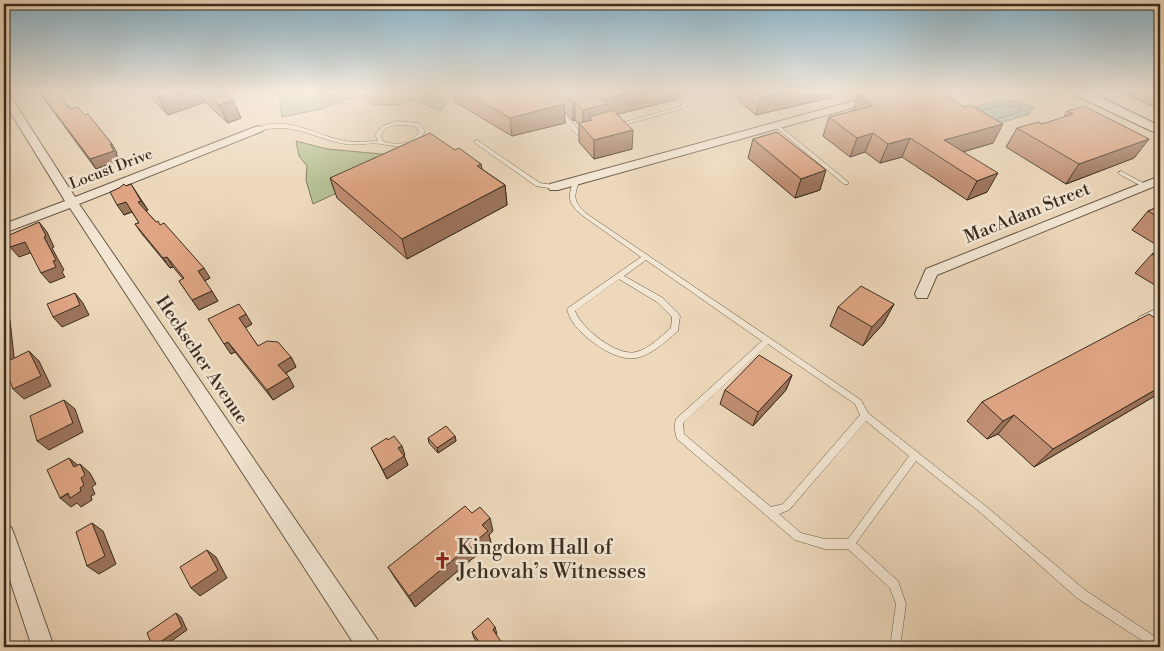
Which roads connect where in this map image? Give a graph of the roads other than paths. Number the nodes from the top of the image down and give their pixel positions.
1 (22, 122) edge
2 (406, 122) edge
3 (412, 122) edge
4 (569, 122) edge
5 (625, 122) edge
6 (786, 122) edge
7 (1142, 122) edge
8 (776, 125) junction
9 (607, 127) edge
10 (259, 129) joint
11 (598, 130) edge
12 (1160, 131) edge
13 (381, 142) junction
14 (477, 142) dead end
15 (1121, 173) dead end
16 (1160, 180) edge
17 (576, 182) junction
18 (846, 183) dead end
19 (1145, 186) junction
20 (554, 188) joint
21 (72, 202) junction
22 (4, 229) edge
23 (646, 257) junction
24 (619, 276) junction
25 (922, 294) dead end
26 (1160, 310) edge
27 (1137, 322) edge
28 (768, 340) junction
29 (865, 416) junction
30 (915, 455) junction
31 (770, 512) junction
32 (4, 534) edge
33 (850, 544) junction
34 (1160, 646) edge
35 (44, 647) edge
36 (369, 647) edge
37 (895, 647) edge

1 - 21 street, Heckscher Avenue
2 - 13 lane
3 - 13 lane
4 - 11 lane
5 - 9 lane
6 - 8 street
7 - 12 main road
8 - 17 street
8 - 18 lane
10 - 13 lane
10 - 21 street, Locust Drive
14 - 20 lane
15 - 19 lane
16 - 19 street, MacAdam Street
17 - 20 street
17 - 23 lane
19 - 25 street, MacAdam Street
21 - 22 street, Locust Drive
21 - 36 street, Heckscher Avenue
23 - 24 lane
23 - 28 lane
24 - 24 lane
26 - 27 lane
28 - 29 lane
28 - 31 lane
29 - 30 lane
29 - 31 lane
30 - 33 lane
30 - 34 lane
31 - 33 lane
32 - 35 street
33 - 37 lane

